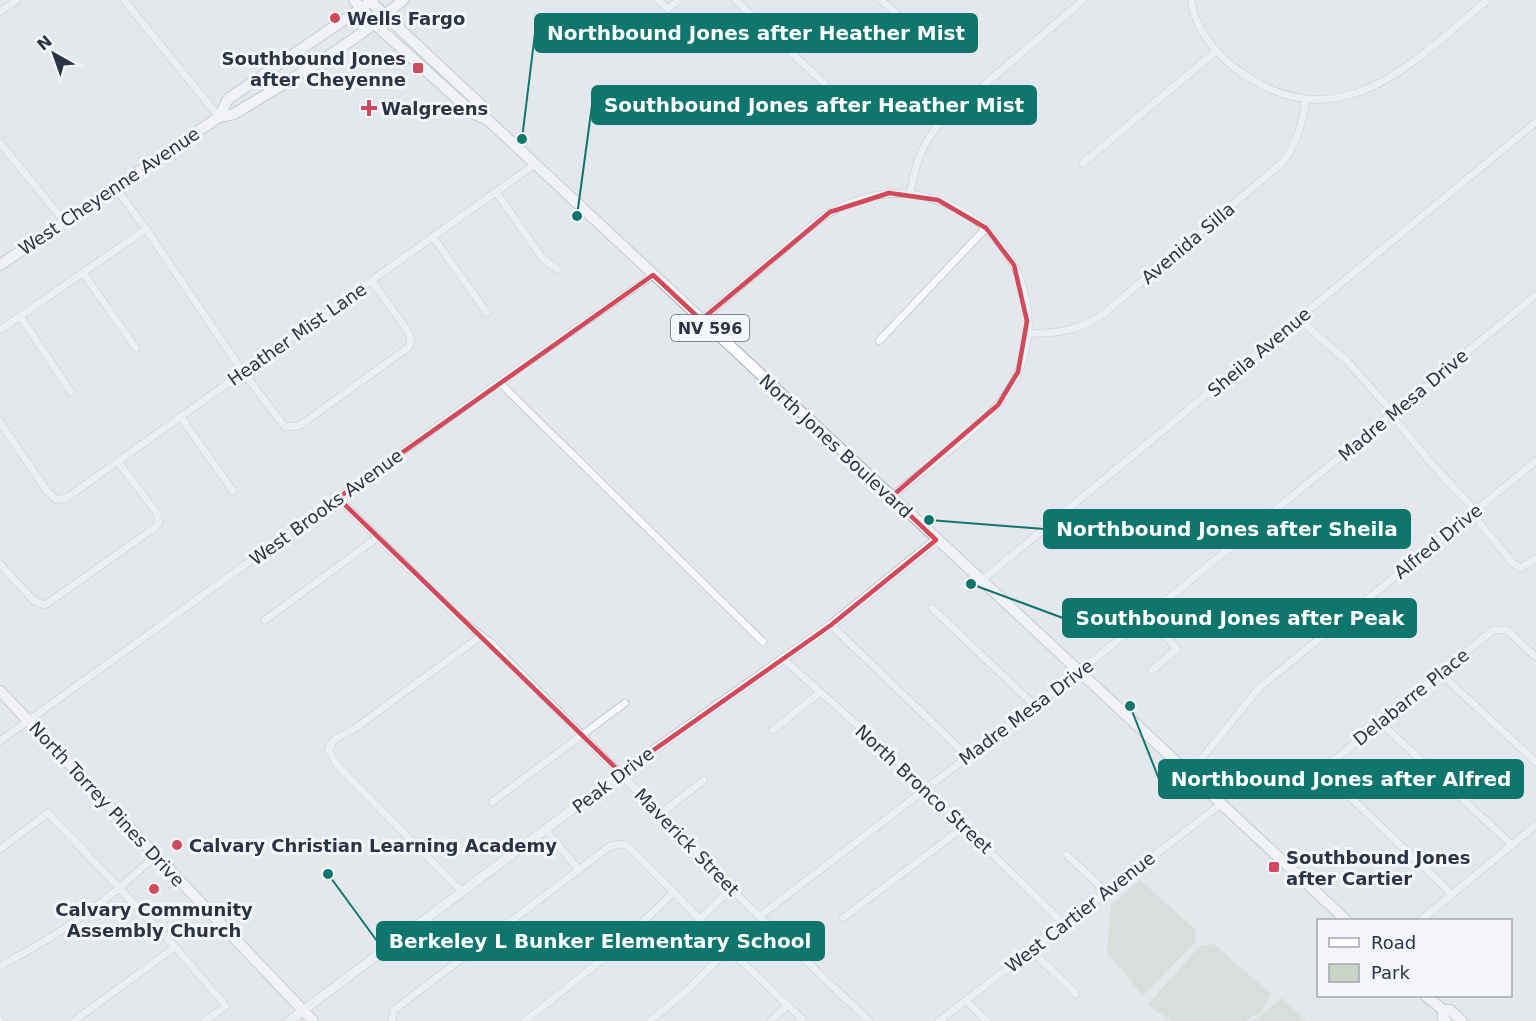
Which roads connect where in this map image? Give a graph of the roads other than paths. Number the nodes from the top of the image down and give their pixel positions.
1 (17, 0) edge
2 (124, 0) edge
3 (403, 0) edge
4 (658, 0) edge
5 (679, 0) edge
6 (735, 0) edge
7 (881, 0) edge
8 (1083, 0) edge
9 (1191, 0) edge
10 (1487, 0) edge
11 (371, 1) edge
12 (357, 4) edge
13 (0, 12) edge
14 (384, 16) junction
15 (901, 18) dead end
16 (374, 24) junction
17 (1216, 51) junction
18 (825, 84) dead end
19 (1306, 100) junction
20 (219, 117) junction
21 (484, 117) junction
22 (1536, 122) edge
23 (0, 143) edge
24 (1083, 163) dead end
25 (535, 164) junction
26 (115, 187) junction
27 (496, 192) junction
28 (910, 194) junction
29 (64, 221) junction
30 (986, 228) junction
31 (146, 229) junction
32 (433, 237) junction
33 (0, 265) edge
34 (558, 269) dead end
35 (83, 273) junction
36 (653, 275) junction
37 (372, 281) junction
38 (1536, 295) edge
39 (487, 313) dead end
40 (20, 316) junction
41 (701, 320) junction
42 (1299, 320) junction
43 (0, 330) edge
44 (1027, 333) junction
45 (879, 341) dead end
46 (136, 348) dead end
47 (243, 372) junction
48 (499, 382) junction
49 (70, 392) dead end
50 (1392, 414) junction
51 (180, 416) junction
52 (0, 422) edge
53 (1536, 461) edge
54 (118, 462) junction
55 (233, 491) dead end
56 (891, 497) junction
57 (338, 498) junction
58 (1473, 512) junction
59 (378, 537) junction
60 (936, 540) junction
61 (1536, 559) edge
62 (0, 564) edge
63 (981, 581) junction
64 (932, 608) dead end
65 (1148, 615) junction
66 (265, 620) dead end
67 (831, 625) junction
68 (481, 636) junction
69 (763, 642) dead end
70 (1536, 657) edge
71 (782, 658) junction
72 (1152, 670) dead end
73 (1079, 671) junction
74 (1440, 673) junction
75 (0, 691) edge
76 (819, 693) junction
77 (626, 703) dead end
78 (1034, 705) junction
79 (29, 721) junction
80 (1380, 722) junction
81 (773, 730) dead end
82 (583, 735) junction
83 (0, 741) edge
84 (967, 756) junction
85 (1536, 762) edge
86 (621, 773) junction
87 (1189, 774) junction
88 (705, 780) dead end
89 (925, 789) junction
90 (492, 802) dead end
91 (1221, 804) junction
92 (660, 813) junction
93 (1536, 825) edge
94 (965, 826) junction
95 (546, 830) junction
96 (1512, 845) junction
97 (0, 849) edge
98 (156, 855) junction
99 (1067, 855) dead end
100 (579, 870) junction
101 (120, 889) junction
102 (731, 889) junction
103 (462, 892) junction
104 (1106, 892) junction
105 (673, 893) junction
106 (1452, 894) junction
107 (760, 916) junction
108 (843, 918) dead end
109 (1344, 919) edge
110 (1423, 919) edge
111 (699, 920) junction
112 (1064, 924) junction
113 (175, 947) junction
114 (729, 950) junction
115 (1031, 950) junction
116 (0, 966) edge
117 (1076, 994) dead end
118 (1427, 997) edge
119 (966, 1001) junction
120 (788, 1005) junction
121 (303, 1010) junction
122 (1444, 1016) edge
123 (392, 1019) edge
124 (74, 1021) edge
125 (205, 1021) edge
126 (289, 1021) edge
127 (313, 1021) edge
128 (525, 1021) edge
129 (650, 1021) edge
130 (771, 1021) edge
131 (804, 1021) edge
132 (868, 1021) edge
133 (939, 1021) edge
134 (987, 1021) edge
135 (1462, 1021) edge

1 - 13 street
2 - 20 street
3 - 14 main road, West Cheyenne Avenue
4 - 5 street
6 - 18 street
7 - 15 street
8 - 28 street
9 - 17 street
10 - 19 street
11 - 12 main road, West Cheyenne Avenue
11 - 14 main road, North Jones Boulevard / NV 596
12 - 16 main road, North Jones Boulevard / NV 596
12 - 20 main road, West Cheyenne Avenue
14 - 16 main road, West Cheyenne Avenue
14 - 21 main road, North Jones Boulevard / NV 596
16 - 20 main road, West Cheyenne Avenue
16 - 21 main road, North Jones Boulevard / NV 596
17 - 19 street
17 - 24 street
19 - 44 street, Avenida Silla
20 - 26 main road, West Cheyenne Avenue
21 - 25 main road, North Jones Boulevard / NV 596
22 - 42 street, Sheila Avenue
23 - 29 street
25 - 27 street, Heather Mist Lane
25 - 36 main road, North Jones Boulevard / NV 596
26 - 29 main road, West Cheyenne Avenue
26 - 31 street
27 - 32 street, Heather Mist Lane
27 - 34 street
28 - 30 street
28 - 41 street
29 - 33 main road, West Cheyenne Avenue
30 - 44 street
30 - 45 street
31 - 35 street
31 - 47 street
32 - 37 street, Heather Mist Lane
32 - 39 street
35 - 40 street
35 - 46 street
36 - 41 main road, North Jones Boulevard / NV 596
36 - 48 street, West Brooks Avenue
37 - 47 street, Heather Mist Lane
37 - 47 street
38 - 50 street, Madre Mesa Drive
40 - 43 street
40 - 49 street
41 - 56 main road, North Jones Boulevard / NV 596
42 - 50 street
42 - 63 street, Sheila Avenue
44 - 56 street
47 - 51 street, Heather Mist Lane
48 - 57 street, West Brooks Avenue
48 - 69 street
50 - 58 street
50 - 65 street, Madre Mesa Drive
51 - 54 street, Heather Mist Lane
51 - 55 street
52 - 54 street, Heather Mist Lane
53 - 58 street, Alfred Drive
54 - 62 street
56 - 60 main road, North Jones Boulevard / NV 596
57 - 59 street, Maverick Street
57 - 79 street, West Brooks Avenue
58 - 61 street
58 - 87 street, Alfred Drive
59 - 66 street
59 - 68 street, Maverick Street
60 - 63 main road, North Jones Boulevard / NV 596
60 - 67 street, Peak Drive
63 - 73 main road, North Jones Boulevard / NV 596
64 - 78 street
65 - 72 street
65 - 73 street, Madre Mesa Drive
67 - 71 street, Peak Drive
67 - 84 street
68 - 82 street, Maverick Street
68 - 103 street
70 - 74 street, Delabarre Place
71 - 76 street, North Bronco Street
71 - 86 street, Peak Drive
73 - 78 street, Madre Mesa Drive
73 - 87 main road, North Jones Boulevard / NV 596
74 - 80 street, Delabarre Place
74 - 85 street
75 - 79 main road, North Torrey Pines Drive
76 - 81 street
76 - 89 street, North Bronco Street
77 - 82 street
78 - 84 street, Madre Mesa Drive
79 - 83 street, West Brooks Avenue
79 - 98 main road, North Torrey Pines Drive
80 - 96 street
80 - 106 street, Delabarre Place
82 - 86 street, Maverick Street
82 - 90 street
84 - 89 street, Madre Mesa Drive
86 - 92 street, Maverick Street
86 - 95 street, Peak Drive
87 - 91 main road, North Jones Boulevard / NV 596
88 - 92 street
89 - 94 street, North Bronco Street
89 - 107 street, Madre Mesa Drive
91 - 104 street, West Cartier Avenue
91 - 109 main road, North Jones Boulevard / NV 596
92 - 102 street, Maverick Street
93 - 96 street
94 - 108 street
94 - 112 street, North Bronco Street
95 - 100 street
95 - 103 street, Peak Drive
96 - 106 street
97 - 101 street
98 - 101 street
98 - 121 main road, North Torrey Pines Drive
99 - 104 street
100 - 105 street
100 - 123 street
101 - 113 street
101 - 116 street
102 - 107 street, Maverick Street
102 - 111 street
103 - 121 street, Peak Drive
104 - 112 street, West Cartier Avenue
105 - 111 street
105 - 128 street
106 - 110 street
107 - 132 street, Maverick Street
111 - 114 street
112 - 115 street, West Cartier Avenue
113 - 124 street
113 - 125 street
114 - 120 street
114 - 129 street
115 - 117 street
115 - 119 street, West Cartier Avenue
118 - 122 main road
119 - 133 street, West Cartier Avenue
119 - 134 street
120 - 130 street
120 - 131 street
121 - 126 street, Peak Drive
121 - 127 main road, North Torrey Pines Drive
122 - 135 main road

